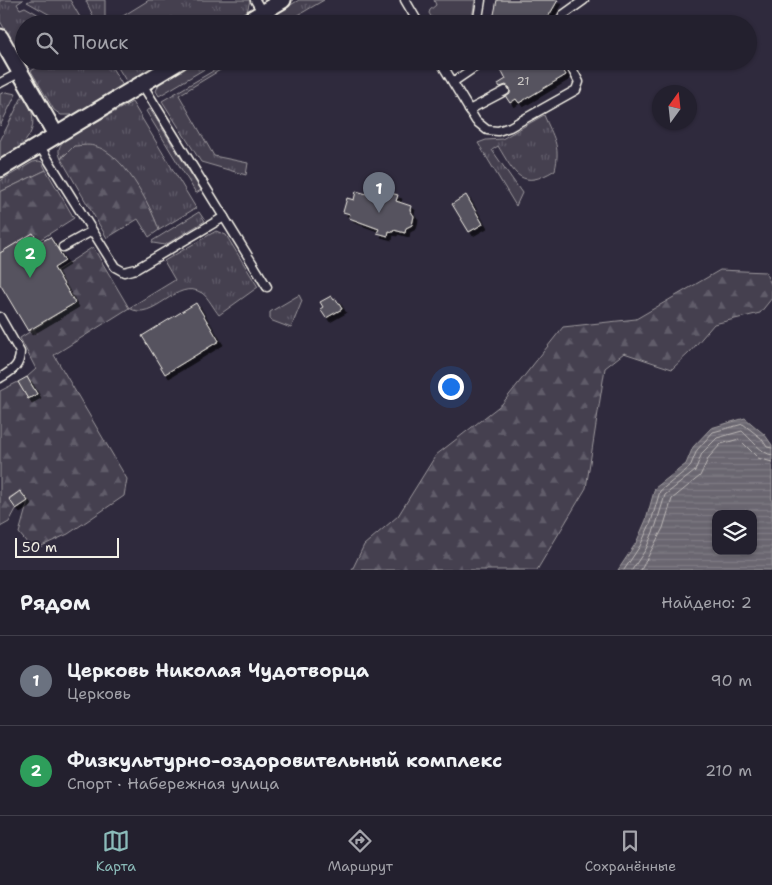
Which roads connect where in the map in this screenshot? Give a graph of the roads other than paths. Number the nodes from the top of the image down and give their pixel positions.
1 (283, 0) edge
2 (405, 0) edge
3 (481, 0) edge
4 (584, 0) edge
5 (259, 6) edge
6 (413, 15) edge
7 (478, 15) edge
8 (563, 15) edge
9 (0, 37) edge
10 (15, 62) edge
11 (165, 70) edge
12 (445, 70) edge
13 (470, 70) edge
14 (573, 70) edge
15 (21, 72) joint
16 (452, 82) junction
17 (0, 83) edge
18 (142, 84) junction
19 (505, 91) dead end
20 (469, 110) junction
21 (56, 135) junction
22 (39, 145) junction
23 (0, 169) edge
24 (224, 217) junction
25 (92, 231) junction
26 (63, 247) dead end
27 (267, 287) dead end
28 (0, 317) edge
29 (0, 378) edge

1 - 5 street
2 - 6 lane
3 - 7 lane
4 - 8 lane
9 - 10 street
11 - 18 street
12 - 16 lane
13 - 16 lane
14 - 20 lane
15 - 17 lane
15 - 21 street
16 - 20 lane
18 - 21 street
18 - 24 lane
19 - 20 lane
21 - 22 street
22 - 23 street
22 - 25 lane
24 - 25 lane
24 - 27 lane
25 - 26 lane
28 - 29 lane

